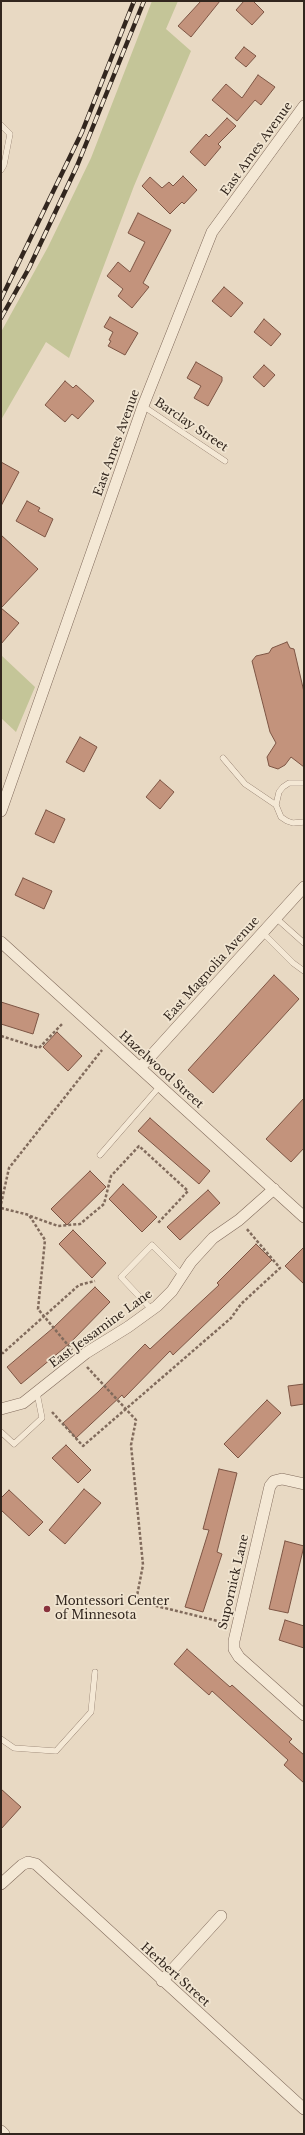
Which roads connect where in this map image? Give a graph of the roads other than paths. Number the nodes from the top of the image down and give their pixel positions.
1 (304, 106) edge
2 (1, 125) edge
3 (1, 170) edge
4 (144, 406) junction
5 (225, 461) dead end
6 (223, 758) dead end
7 (304, 783) edge
8 (276, 805) junction
9 (1, 811) edge
10 (304, 822) edge
11 (304, 887) edge
12 (276, 918) junction
13 (263, 933) junction
14 (1, 942) edge
15 (304, 943) edge
16 (304, 971) edge
17 (140, 1068) junction
18 (160, 1086) junction
19 (100, 1155) dead end
20 (274, 1189) junction
21 (304, 1217) edge
22 (182, 1275) junction
23 (152, 1310) junction
24 (36, 1393) junction
25 (1, 1409) edge
26 (1, 1432) edge
27 (304, 1484) edge
28 (95, 1672) dead end
29 (304, 1715) edge
30 (1, 1739) edge
31 (1, 1884) edge
32 (221, 1916) dead end
33 (162, 1981) junction
34 (304, 2109) edge
35 (1, 2131) edge
36 (4, 2134) edge

1 - 4 street, East Ames Avenue
2 - 3 lane
4 - 5 lane, Barclay Street
4 - 9 street, East Ames Avenue
6 - 8 lane
7 - 8 lane
8 - 10 lane
11 - 12 street, East Magnolia Avenue
12 - 13 street, East Magnolia Avenue
12 - 15 lane
13 - 16 lane
13 - 17 street, East Magnolia Avenue
14 - 17 street, Hazelwood Street
17 - 18 street, Hazelwood Street
18 - 19 lane
18 - 20 street, Hazelwood Street
20 - 21 street, Hazelwood Street
20 - 22 street, East Jessamine Lane
22 - 23 street, East Jessamine Lane
22 - 23 lane
23 - 24 street, East Jessamine Lane
24 - 25 street, East Jessamine Lane
24 - 26 lane
27 - 29 street, Supornick Lane
28 - 30 lane
31 - 33 street, Herbert Street
32 - 33 street
33 - 34 street, Herbert Street
35 - 36 street

